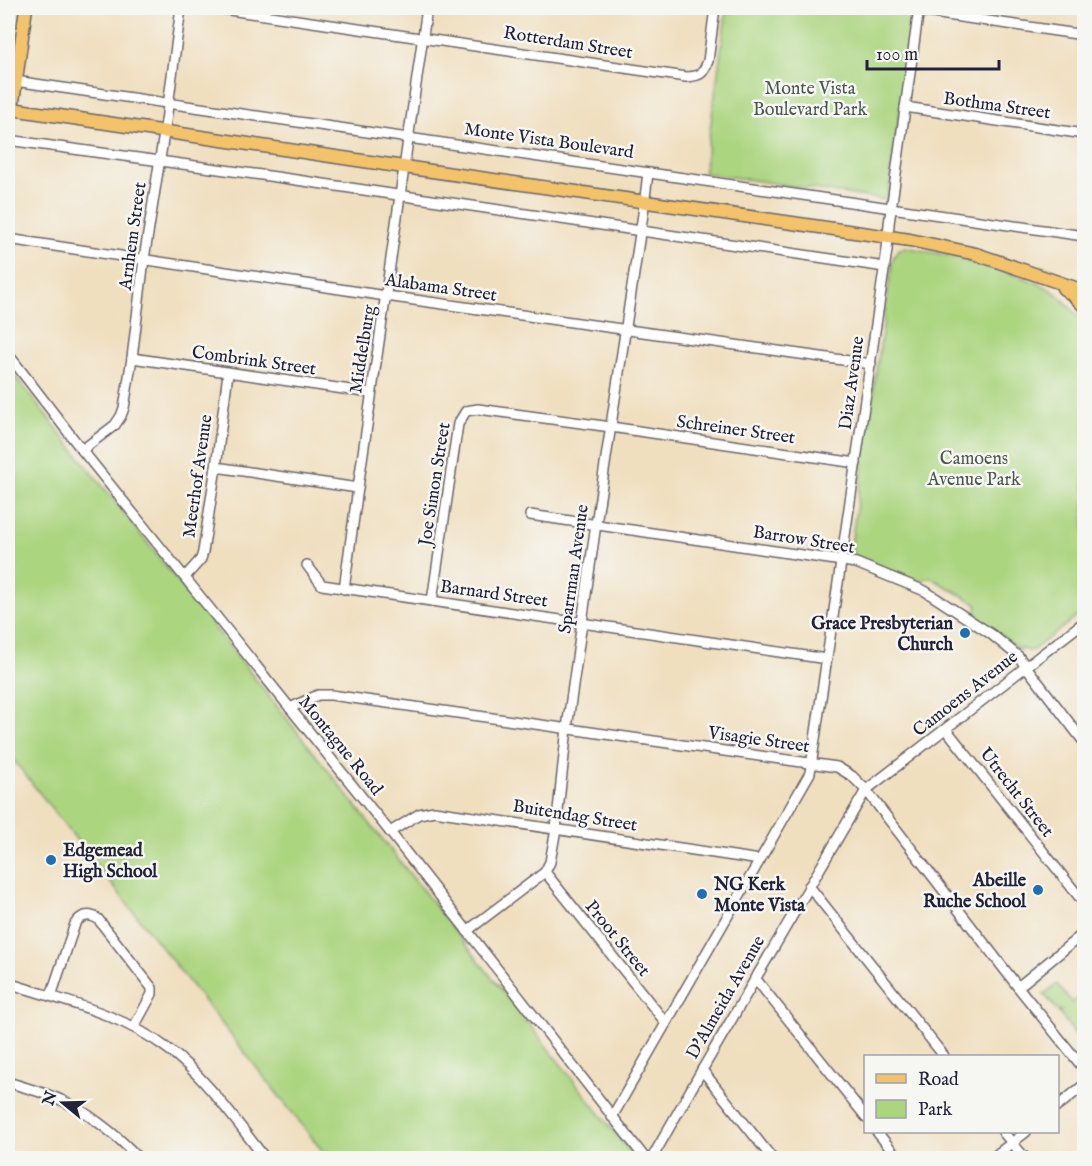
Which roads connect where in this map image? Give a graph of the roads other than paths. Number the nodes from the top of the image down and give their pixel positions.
1 (26, 8) edge
2 (182, 8) edge
3 (216, 8) edge
4 (428, 8) edge
5 (715, 8) edge
6 (919, 9) edge
7 (1084, 35) edge
8 (423, 37) junction
9 (11, 80) edge
10 (168, 102) junction
11 (905, 107) junction
12 (10, 109) edge
13 (164, 132) junction
14 (1084, 134) edge
15 (409, 138) junction
16 (8, 139) edge
17 (159, 161) junction
18 (404, 167) junction
19 (648, 173) junction
20 (400, 196) junction
21 (645, 201) junction
22 (891, 208) junction
23 (640, 231) junction
24 (1084, 236) edge
25 (889, 237) junction
26 (8, 239) edge
27 (144, 259) junction
28 (885, 267) junction
29 (1048, 279) junction
30 (1084, 291) edge
31 (386, 296) junction
32 (1084, 306) edge
33 (626, 330) junction
34 (8, 354) edge
35 (132, 358) junction
36 (871, 364) junction
37 (228, 373) junction
38 (371, 393) junction
39 (611, 427) junction
40 (82, 450) junction
41 (856, 463) junction
42 (216, 467) junction
43 (358, 488) junction
44 (530, 515) dead end
45 (596, 524) junction
46 (842, 561) junction
47 (308, 566) dead end
48 (185, 577) junction
49 (344, 589) junction
50 (432, 601) junction
51 (1084, 622) edge
52 (582, 623) junction
53 (828, 660) junction
54 (1026, 667) junction
55 (290, 708) junction
56 (567, 729) junction
57 (946, 729) junction
58 (1084, 742) edge
59 (812, 763) junction
60 (866, 790) junction
61 (556, 829) junction
62 (390, 831) junction
63 (760, 860) junction
64 (545, 872) junction
65 (809, 886) junction
66 (1084, 903) edge
67 (466, 931) junction
68 (1084, 933) edge
69 (755, 978) junction
70 (8, 983) edge
71 (1018, 987) junction
72 (51, 996) junction
73 (666, 1023) junction
74 (134, 1027) junction
75 (943, 1055) edge
76 (1084, 1069) edge
77 (702, 1070) junction
78 (8, 1082) edge
79 (1084, 1085) edge
80 (1059, 1105) edge
81 (864, 1114) edge
82 (612, 1117) junction
83 (879, 1133) edge
84 (1005, 1133) edge
85 (1023, 1133) edge
86 (1012, 1142) junction
87 (138, 1158) edge
88 (265, 1158) edge
89 (645, 1158) edge
90 (652, 1158) edge
91 (772, 1158) edge
92 (898, 1158) edge
93 (992, 1158) edge
94 (1025, 1158) edge

1 - 9 main road
2 - 10 street, Arnhem Street
3 - 8 street, Rotterdam Street
4 - 8 street, Middelburg
5 - 8 street, Rotterdam Street
6 - 7 street
6 - 11 street, Diaz Avenue
8 - 15 street, Middelburg
9 - 10 street, Monte Vista Boulevard
9 - 12 main road
10 - 13 street, Arnhem Street
10 - 15 street, Monte Vista Boulevard
11 - 14 street, Bothma Street
11 - 22 street, Diaz Avenue
12 - 13 main road
12 - 16 street
13 - 17 street, Arnhem Street
13 - 18 main road
15 - 18 street, Middelburg
15 - 19 street, Monte Vista Boulevard
16 - 17 street
17 - 20 street
17 - 27 street, Arnhem Street
18 - 20 street, Middelburg
18 - 21 main road
19 - 21 street, Sparrman Avenue
19 - 22 street, Monte Vista Boulevard
20 - 23 street
20 - 31 street, Middelburg
21 - 23 street, Sparrman Avenue
21 - 25 main road
22 - 24 street, Monte Vista Boulevard
22 - 25 street, Diaz Avenue
23 - 28 street
23 - 33 street, Sparrman Avenue
25 - 28 street, Diaz Avenue
25 - 29 main road
26 - 27 street, Alabama Street
27 - 31 street, Alabama Street
27 - 35 street, Arnhem Street
28 - 36 street, Diaz Avenue
29 - 30 main road
29 - 32 main road
31 - 33 street, Alabama Street
31 - 38 street, Middelburg
33 - 36 street, Alabama Street
33 - 39 street, Sparrman Avenue
34 - 40 street, Montague Road
35 - 37 street, Combrink Street
35 - 40 street, Arnhem Street
36 - 41 street, Diaz Avenue
37 - 38 street, Combrink Street
37 - 42 street, Meerhof Avenue
38 - 43 street, Middelburg
39 - 41 street, Schreiner Street
39 - 45 street, Sparrman Avenue
39 - 50 street, Joe Simon Street
40 - 48 street, Montague Road
41 - 46 street, Diaz Avenue
42 - 43 street
42 - 48 street, Meerhof Avenue
43 - 49 street, Middelburg
44 - 45 street, Barrow Street
45 - 46 street, Barrow Street
45 - 52 street, Sparrman Avenue
46 - 53 street, Diaz Avenue
46 - 54 street, Barrow Street
47 - 49 street, Barnard Street
48 - 55 street, Montague Road
49 - 50 street, Barnard Street
50 - 52 street, Barnard Street
51 - 54 street, Camoens Avenue
52 - 53 street, Barnard Street
52 - 56 street, Sparrman Avenue
53 - 59 street, Diaz Avenue
54 - 57 street, Camoens Avenue
54 - 58 street, Barrow Street
55 - 56 street, Visagie Street
55 - 62 street, Montague Road
56 - 59 street, Visagie Street
56 - 61 street, Sparrman Avenue
57 - 60 street, Camoens Avenue
57 - 66 street, Utrecht Street
59 - 60 street, Visagie Street
59 - 63 street
60 - 65 street, D'Almeida Avenue
60 - 71 street, Visagie Street
61 - 62 street, Buitendag Street
61 - 63 street, Buitendag Street
61 - 64 street, Sparrman Avenue
62 - 67 street, Montague Road
63 - 73 street
64 - 67 street
64 - 73 street, Proot Street
65 - 69 street, D'Almeida Avenue
65 - 75 street
67 - 82 street, Montague Road
68 - 71 street
69 - 77 street, D'Almeida Avenue
69 - 81 street
70 - 72 street
71 - 76 street, Visagie Street
72 - 74 street
72 - 74 street
73 - 82 street
74 - 88 street
77 - 90 street, D'Almeida Avenue
77 - 91 street
78 - 87 street
79 - 80 street
82 - 89 street, Montague Road
83 - 92 street
84 - 86 street
85 - 86 street
86 - 93 street
86 - 94 street

